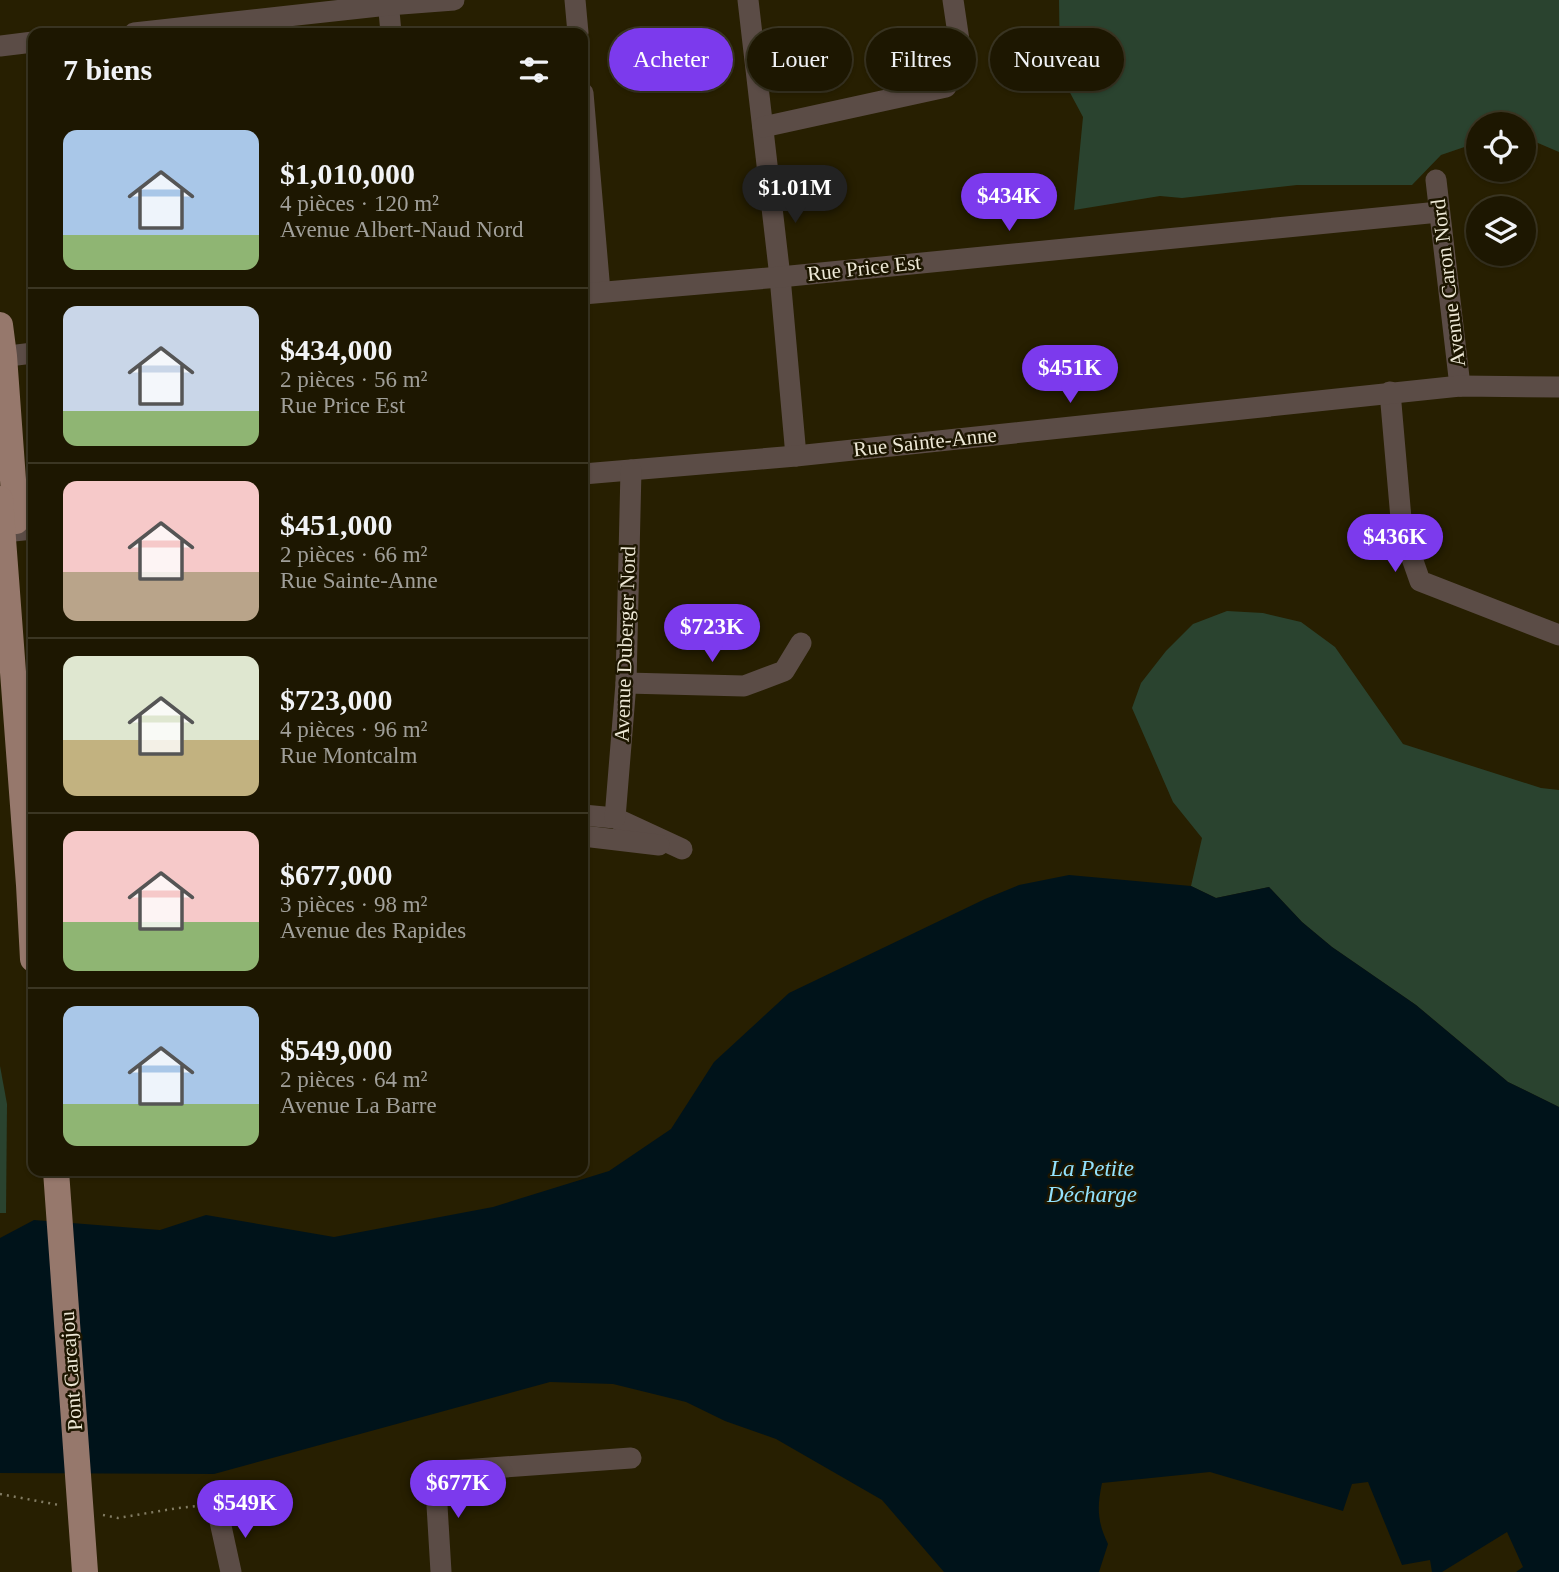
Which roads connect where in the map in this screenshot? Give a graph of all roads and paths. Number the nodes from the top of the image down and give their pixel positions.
1 (454, 0) edge
2 (575, 0) edge
3 (748, 0) edge
4 (953, 0) edge
5 (388, 3) edge
6 (212, 28) edge
7 (390, 28) edge
8 (578, 28) edge
9 (28, 43) edge
10 (0, 46) edge
11 (763, 127) junction
12 (1436, 180) dead end
13 (1439, 212) junction
14 (588, 218) edge
15 (780, 277) junction
16 (591, 293) edge
17 (0, 325) edge
18 (28, 354) edge
19 (2, 357) edge
20 (1460, 386) junction
21 (1559, 387) edge
22 (1390, 392) junction
23 (796, 456) junction
24 (631, 470) junction
25 (588, 474) edge
26 (0, 499) edge
27 (18, 531) edge
28 (1559, 635) edge
29 (801, 643) dead end
30 (626, 682) junction
31 (28, 760) edge
32 (588, 815) edge
33 (615, 818) junction
34 (588, 837) edge
35 (56, 1176) edge
36 (631, 1458) dead end
37 (0, 1494) edge
38 (67, 1507) dead end
39 (93, 1513) dead end
40 (219, 1517) joint
41 (85, 1572) edge
42 (231, 1572) edge
43 (441, 1572) edge

1 - 5 street
2 - 8 street
3 - 11 street
4 - 11 street
5 - 6 street
5 - 7 street
9 - 10 street
11 - 15 street
12 - 13 street, Avenue Caron Nord
13 - 15 street, Rue Price Est
13 - 20 street, Avenue Caron Nord
14 - 16 street
15 - 16 street, Rue Price Est
15 - 23 street
17 - 19 main road
18 - 19 street
19 - 27 main road
20 - 21 street, Rue Sainte-Anne
20 - 22 street, Rue Sainte-Anne
22 - 23 street, Rue Sainte-Anne
22 - 28 street
23 - 24 street, Rue Sainte-Anne
24 - 25 street, Rue Sainte-Anne
24 - 30 street, Avenue Duberger Nord
26 - 27 main road
27 - 31 main road
29 - 30 street
30 - 33 street, Avenue Duberger Nord
32 - 33 street
33 - 34 street
35 - 41 main road, Pont Carcajou, bridge
36 - 43 street
37 - 38 path
39 - 40 path
40 - 42 street

